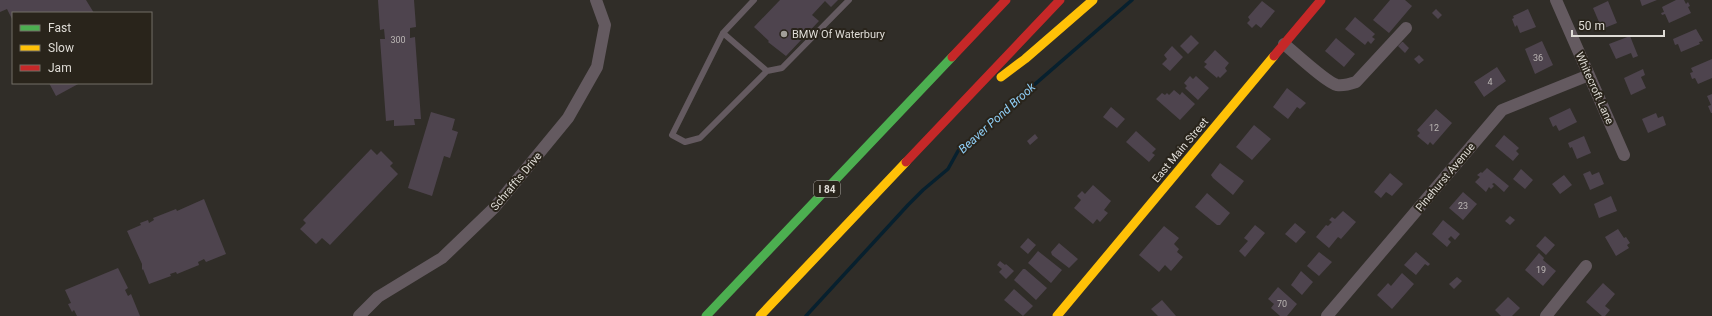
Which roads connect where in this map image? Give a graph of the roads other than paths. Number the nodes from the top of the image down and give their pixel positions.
1 (596, 0) edge
2 (754, 0) edge
3 (849, 0) edge
4 (1006, 0) edge
5 (1060, 0) edge
6 (1093, 0) edge
7 (1321, 0) edge
8 (1556, 0) edge
9 (1406, 28) dead end
10 (723, 33) junction
11 (955, 40) dead end
12 (1284, 44) junction
13 (948, 61) junction
14 (767, 71) junction
15 (1589, 75) junction
16 (976, 88) junction
17 (1624, 155) dead end
18 (1586, 266) dead end
19 (358, 316) edge
20 (706, 316) edge
21 (760, 316) edge
22 (1057, 316) edge
23 (1326, 316) edge
24 (1546, 316) edge

1 - 19 street, Schraffts Drive
2 - 10 lane
3 - 14 lane
4 - 13 main road, I 84
5 - 16 main road
6 - 16 main road
7 - 12 main road, East Main Street
8 - 15 street, Whitecroft Lane
9 - 12 street
10 - 14 lane
10 - 14 lane
11 - 13 main road
12 - 22 main road, East Main Street
13 - 20 main road, I 84
15 - 17 street, Whitecroft Lane
15 - 23 street, Pinehurst Avenue
16 - 21 main road
18 - 24 street

